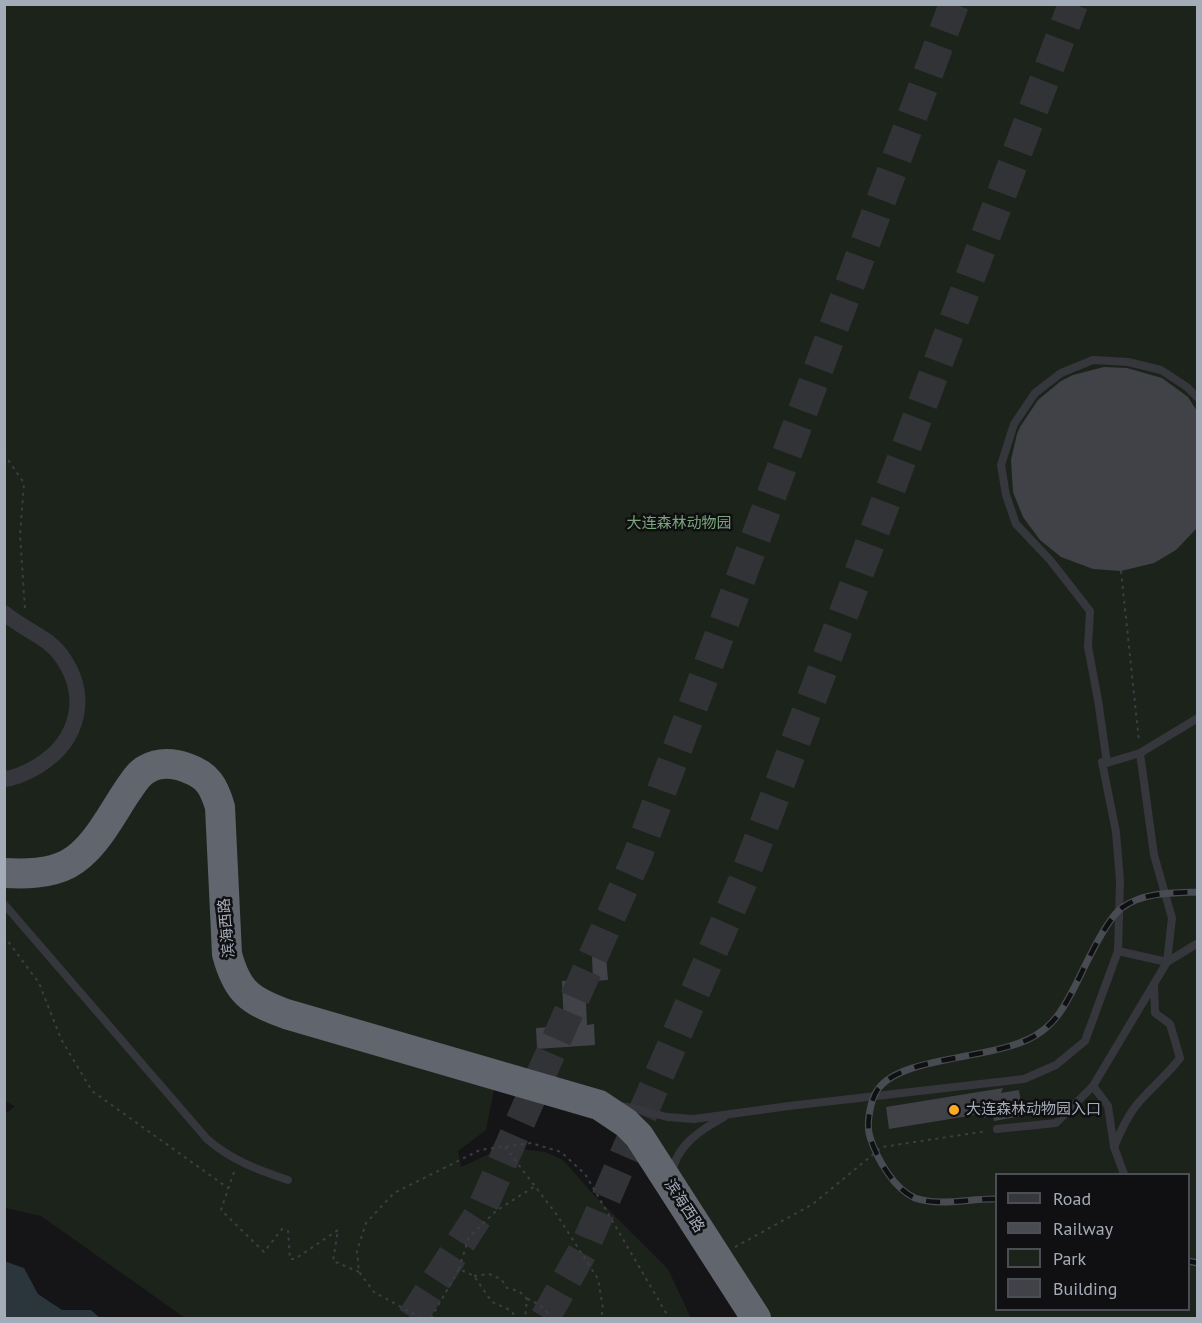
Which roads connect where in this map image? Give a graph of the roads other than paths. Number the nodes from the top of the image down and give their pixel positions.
1 (1197, 398) edge
2 (4, 613) edge
3 (1197, 718) edge
4 (1140, 753) junction
5 (1102, 762) dead end
6 (4, 779) edge
7 (4, 873) edge
8 (4, 904) edge
9 (1197, 943) edge
10 (1118, 951) junction
11 (1167, 962) junction
12 (1154, 984) junction
13 (1093, 1086) junction
14 (599, 1105) junction
15 (727, 1115) junction
16 (997, 1129) road end
17 (1114, 1147) junction
18 (1124, 1173) edge
19 (288, 1180) dead end
20 (671, 1186) junction
21 (738, 1318) edge
22 (756, 1318) edge

1 - 4 lane
2 - 6 street
3 - 4 lane
4 - 11 lane
5 - 10 lane
7 - 14 highway, 滨海西路
8 - 19 lane
9 - 11 lane
10 - 11 lane
10 - 15 lane
11 - 12 lane
12 - 13 lane
12 - 17 lane
13 - 16 lane
13 - 17 lane
14 - 15 lane
14 - 20 highway, 滨海西路
14 - 21 highway, 滨海西路
15 - 20 lane
17 - 18 lane
20 - 22 highway, 滨海西路

